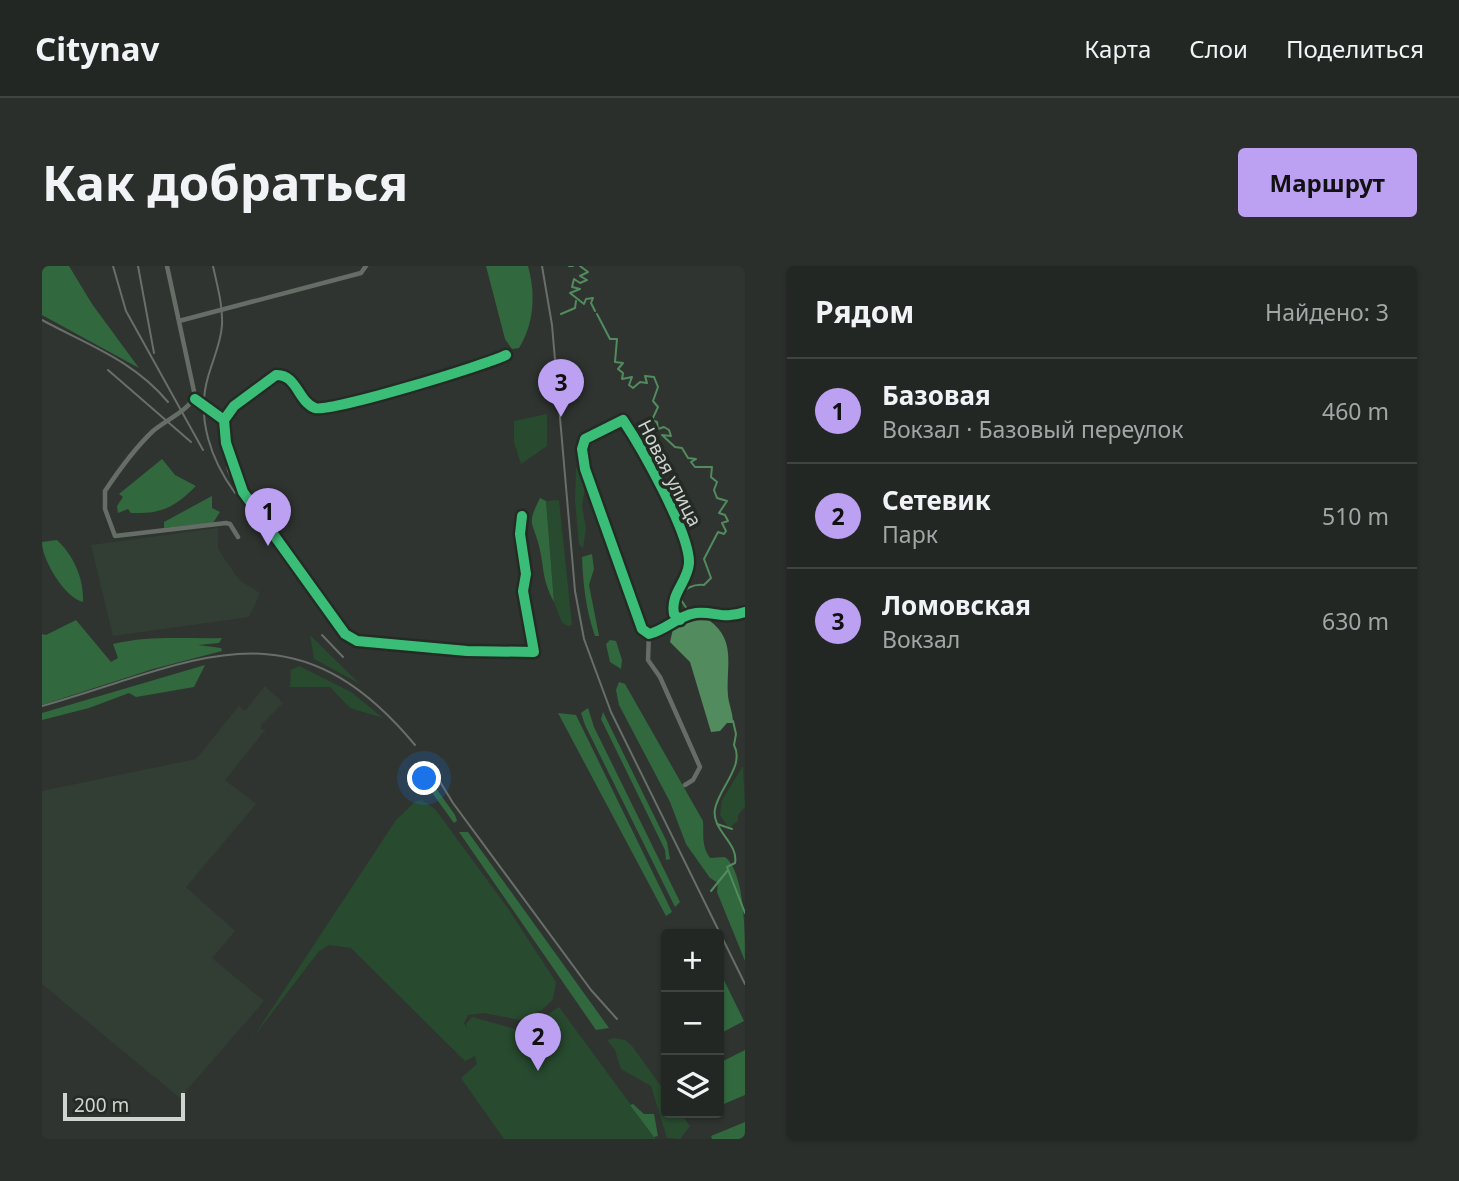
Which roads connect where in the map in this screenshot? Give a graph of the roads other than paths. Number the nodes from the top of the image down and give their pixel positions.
1 (167, 266) edge
2 (366, 266) edge
3 (179, 321) junction
4 (506, 355) dead end
5 (195, 399) junction
6 (224, 420) junction
7 (522, 516) dead end
8 (238, 537) dead end
9 (745, 612) edge
10 (680, 620) junction
11 (649, 634) junction
12 (685, 785) dead end

1 - 3 street
2 - 3 street
3 - 5 street
4 - 6 street
5 - 6 street
5 - 8 street
6 - 7 street
9 - 10 street
10 - 11 street
10 - 11 street, Новая улица
11 - 12 street

